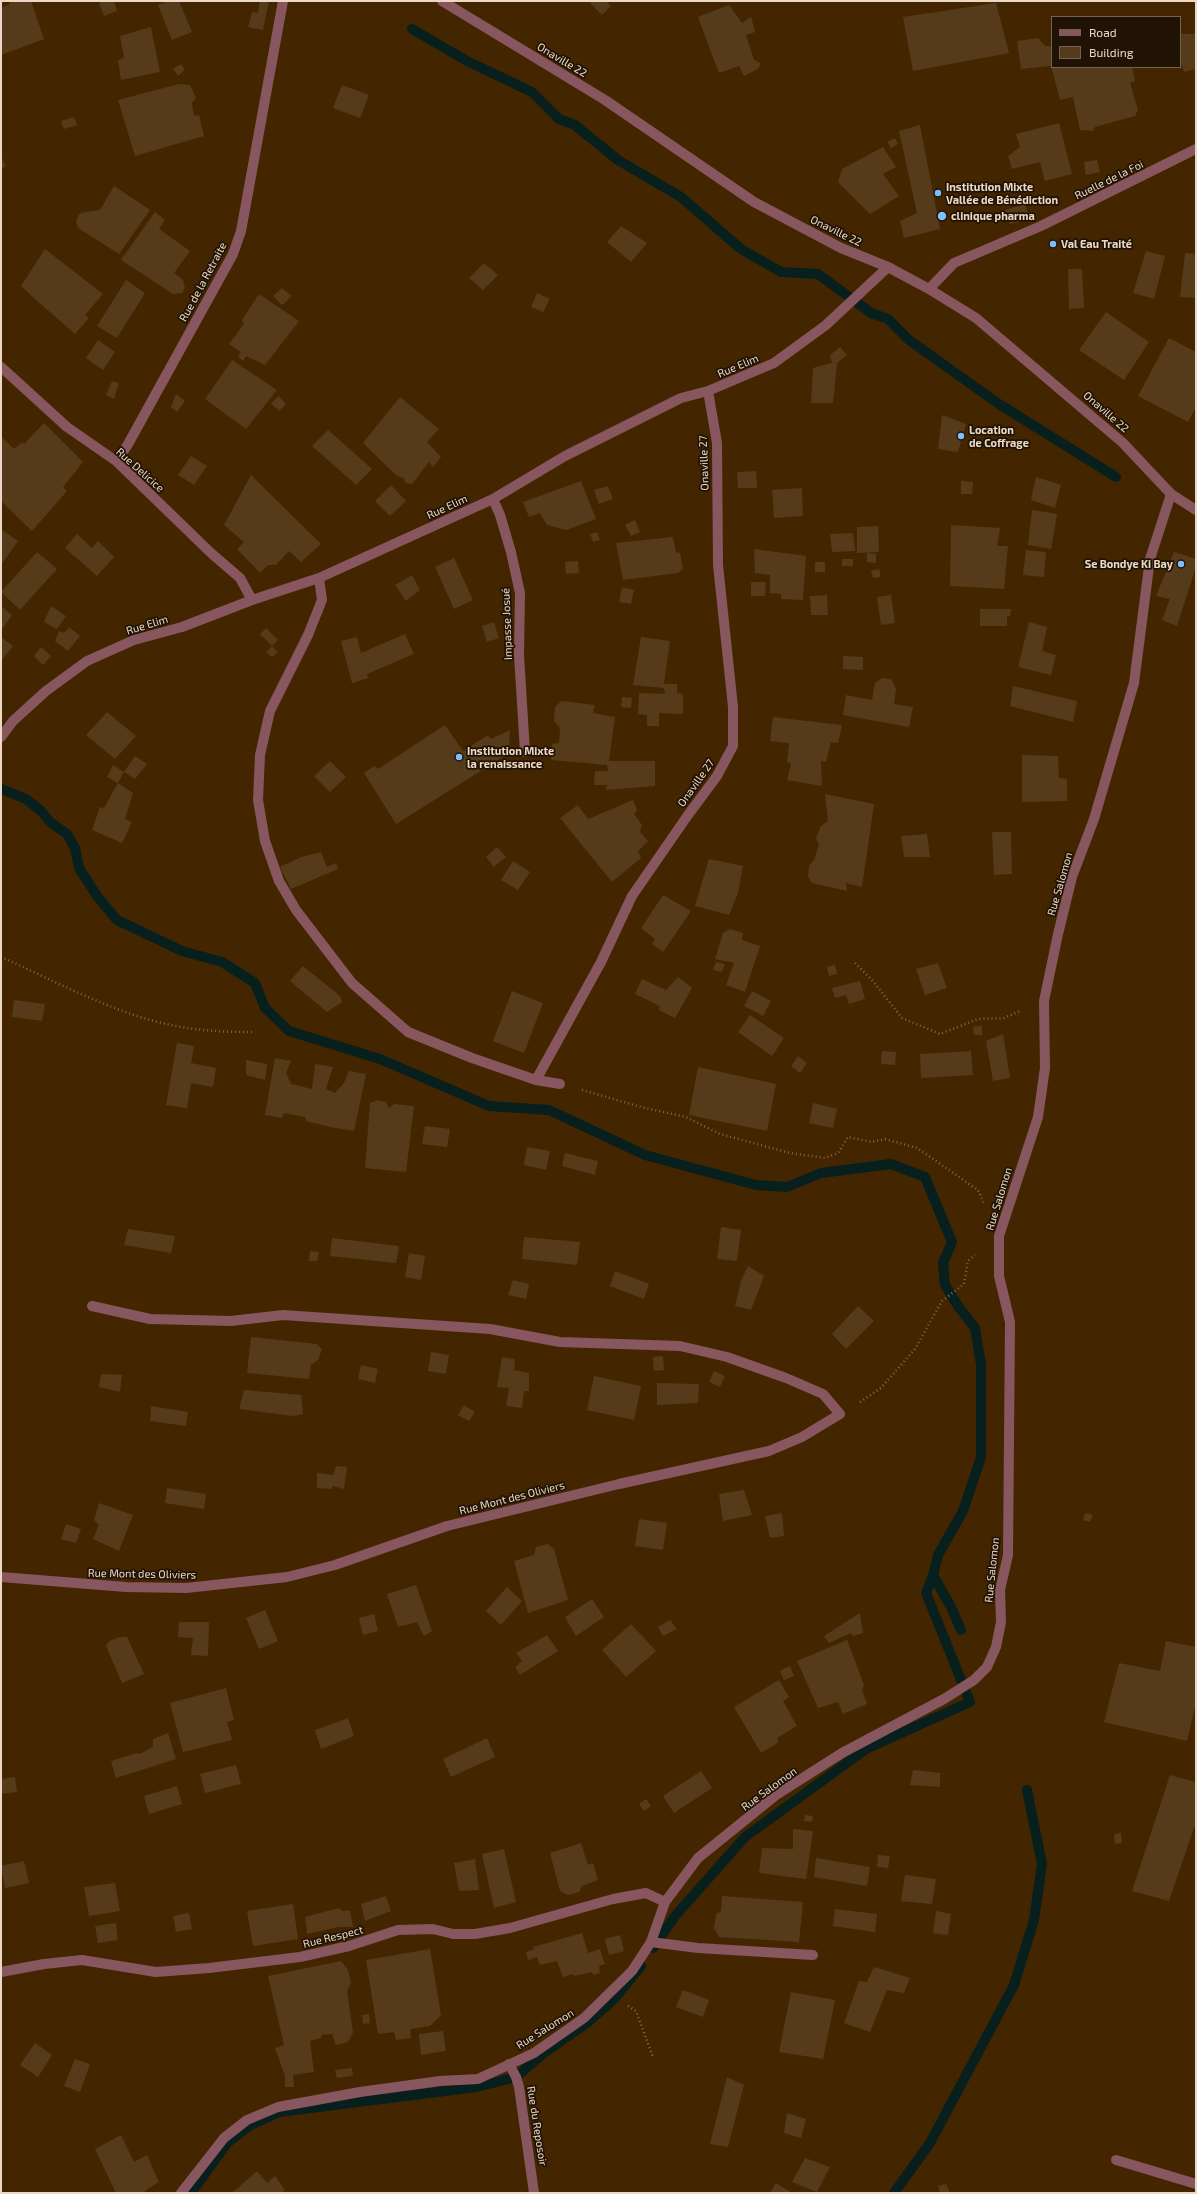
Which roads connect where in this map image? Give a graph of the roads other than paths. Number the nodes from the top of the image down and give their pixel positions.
1 (283, 1) edge
2 (442, 1) edge
3 (1196, 149) edge
4 (888, 267) junction
5 (929, 289) junction
6 (1, 368) edge
7 (708, 391) junction
8 (116, 462) junction
9 (1171, 494) junction
10 (493, 499) junction
11 (1196, 510) edge
12 (318, 578) junction
13 (252, 600) junction
14 (1, 736) edge
15 (525, 752) dead end
16 (536, 1080) junction
17 (560, 1084) road end
18 (92, 1306) dead end
19 (1, 1577) edge
20 (665, 1902) junction
21 (651, 1942) junction
22 (813, 1955) dead end
23 (1, 1972) edge
24 (509, 2064) junction
25 (1116, 2160) dead end
26 (1196, 2184) edge
27 (181, 2193) edge
28 (534, 2193) edge

1 - 8 street, Rue de la Retraite
2 - 4 street, Onaville 22
3 - 5 street, Ruelle de la Foi
4 - 5 street, Onaville 22
4 - 7 street, Rue Elim
5 - 9 street, Onaville 22
6 - 8 street, Rue Delicice
7 - 10 street, Rue Elim
7 - 16 street, Onaville 27
8 - 13 street, Rue Delicice
9 - 11 street, Onaville 22
9 - 20 street, Rue Salomon
10 - 12 street, Rue Elim
10 - 15 street, Impasse Josué
12 - 13 street, Rue Elim
12 - 16 street
13 - 14 street, Rue Elim
16 - 17 street
18 - 19 street, Rue Mont des Oliviers
20 - 21 street, Rue Salomon
20 - 23 street, Rue Respect
21 - 22 street
21 - 24 street, Rue Salomon
24 - 27 street, Rue Salomon
24 - 28 street, Rue du Reposoir
25 - 26 street

